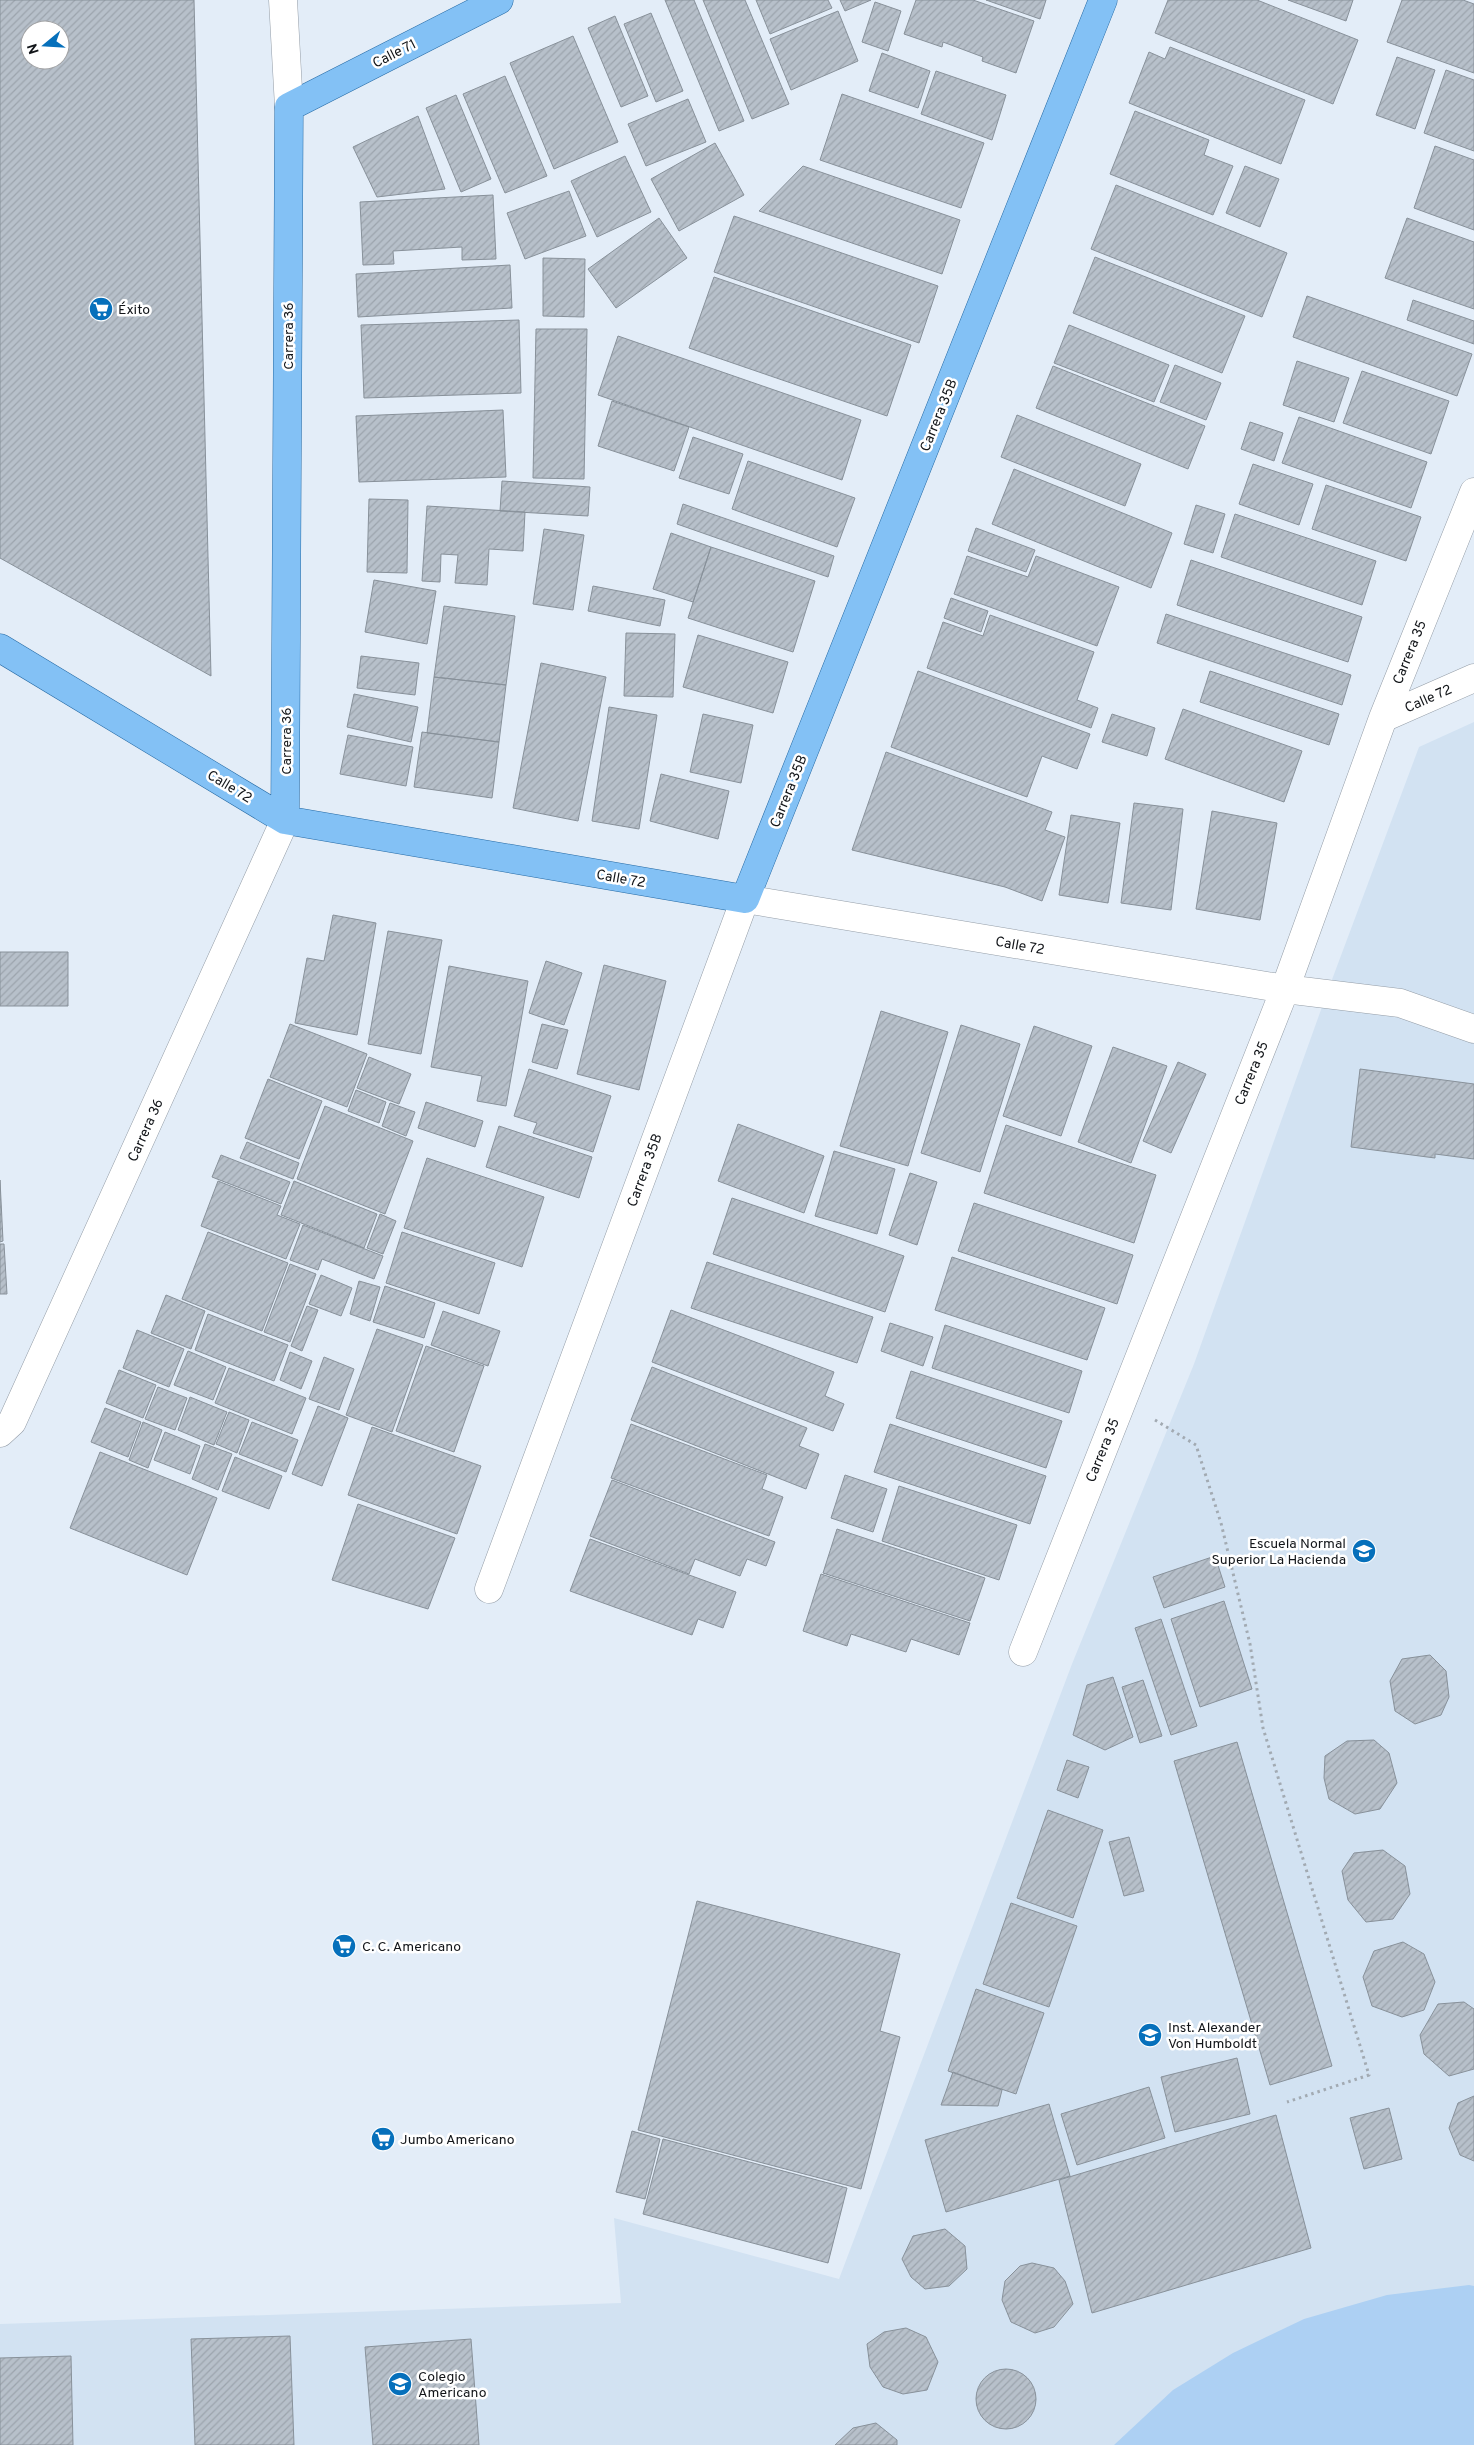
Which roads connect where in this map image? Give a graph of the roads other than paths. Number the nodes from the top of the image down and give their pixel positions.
1 (283, 0) edge
2 (499, 0) edge
3 (1103, 0) edge
4 (289, 107) junction
5 (1474, 492) edge
6 (0, 648) edge
7 (1474, 678) edge
8 (1383, 718) junction
9 (285, 820) junction
10 (745, 899) junction
11 (1285, 989) junction
12 (1474, 1029) edge
13 (6, 1428) edge
14 (488, 1589) dead end
15 (1023, 1652) dead end

1 - 4 street, Carrera 36
2 - 4 main road, Calle 71
3 - 10 main road, Carrera 35B
4 - 9 main road, Carrera 36
5 - 8 street, Carrera 35
6 - 9 main road, Calle 72
7 - 8 street, Calle 72
8 - 11 street, Carrera 35
9 - 10 main road, Calle 72
9 - 13 street, Carrera 36
10 - 11 street, Calle 72
10 - 14 street, Carrera 35B
11 - 12 street, Calle 72
11 - 15 street, Carrera 35

